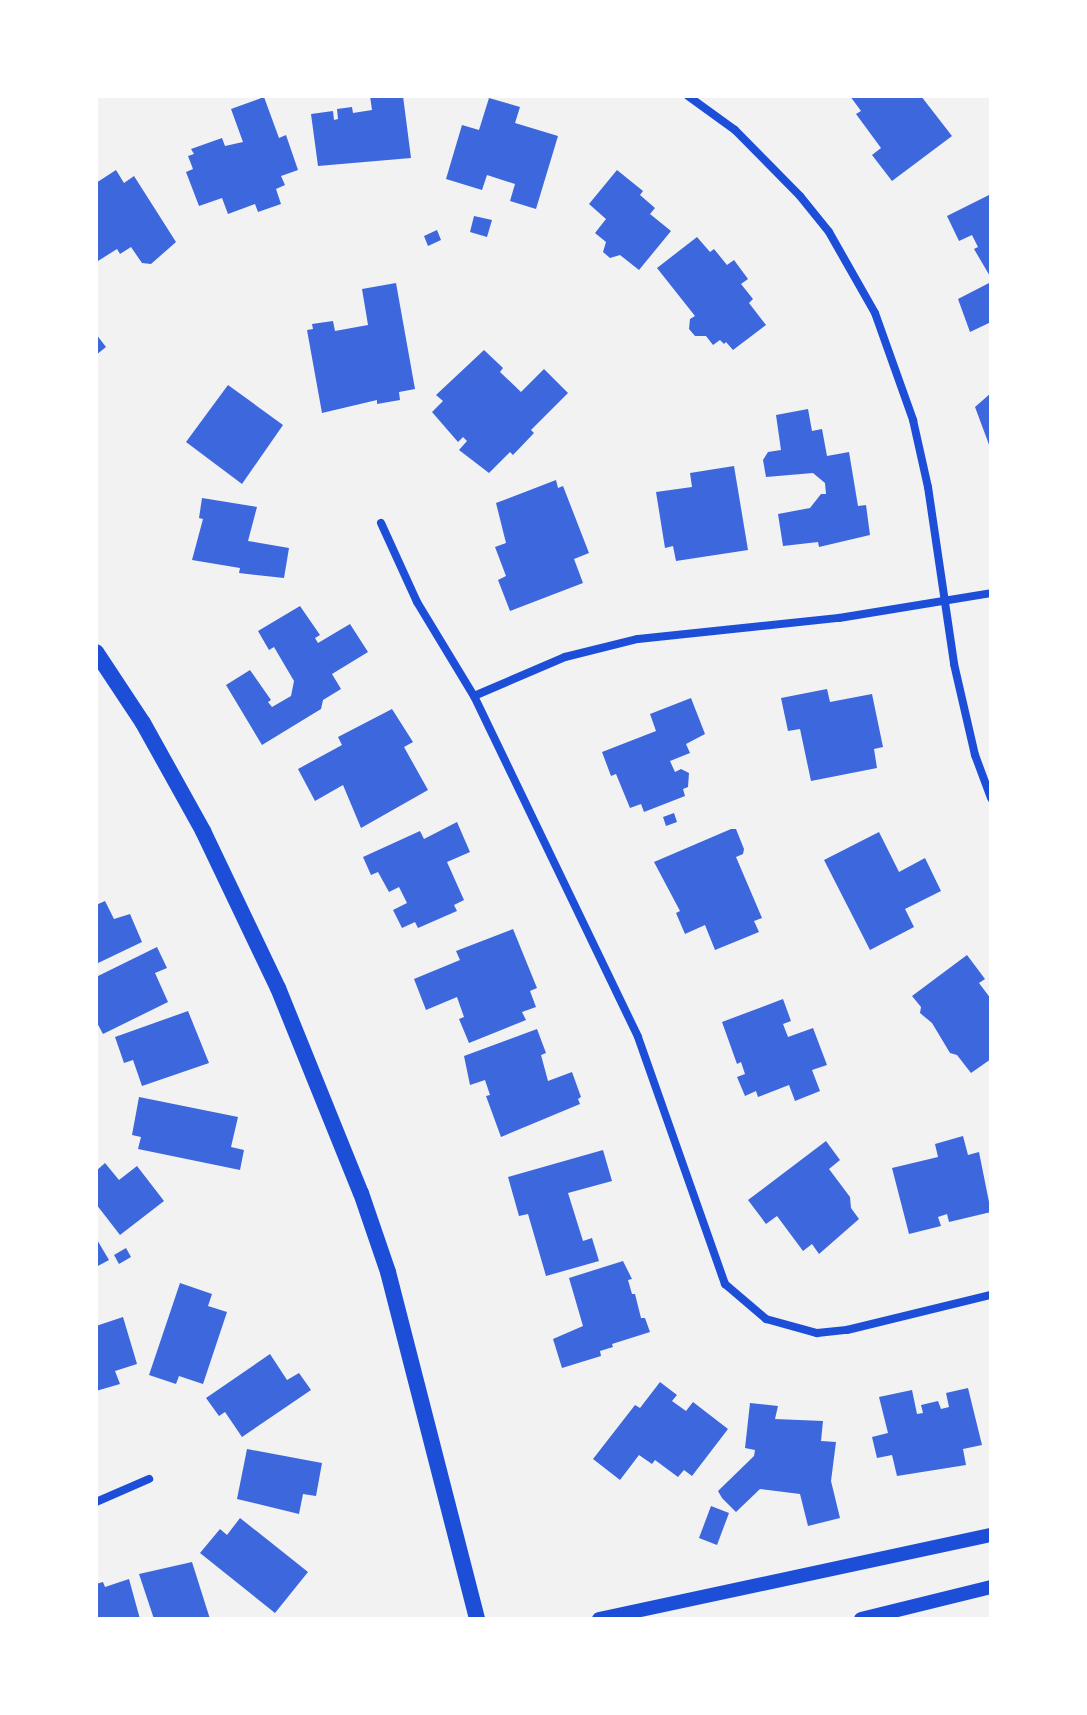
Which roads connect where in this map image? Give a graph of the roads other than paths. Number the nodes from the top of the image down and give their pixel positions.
1 (688, 96) edge
2 (381, 523) dead end
3 (991, 593) edge
4 (944, 601) junction
5 (96, 652) edge
6 (474, 696) junction
7 (991, 798) edge
8 (991, 1295) edge
9 (149, 1479) dead end
10 (96, 1502) edge
11 (991, 1535) edge
12 (991, 1587) edge
13 (477, 1619) edge
14 (599, 1619) edge
15 (861, 1619) edge

1 - 4 street
2 - 6 street
3 - 4 street
4 - 6 street
4 - 7 street
5 - 13 main road
6 - 8 street
9 - 10 street
11 - 14 street
12 - 15 street

